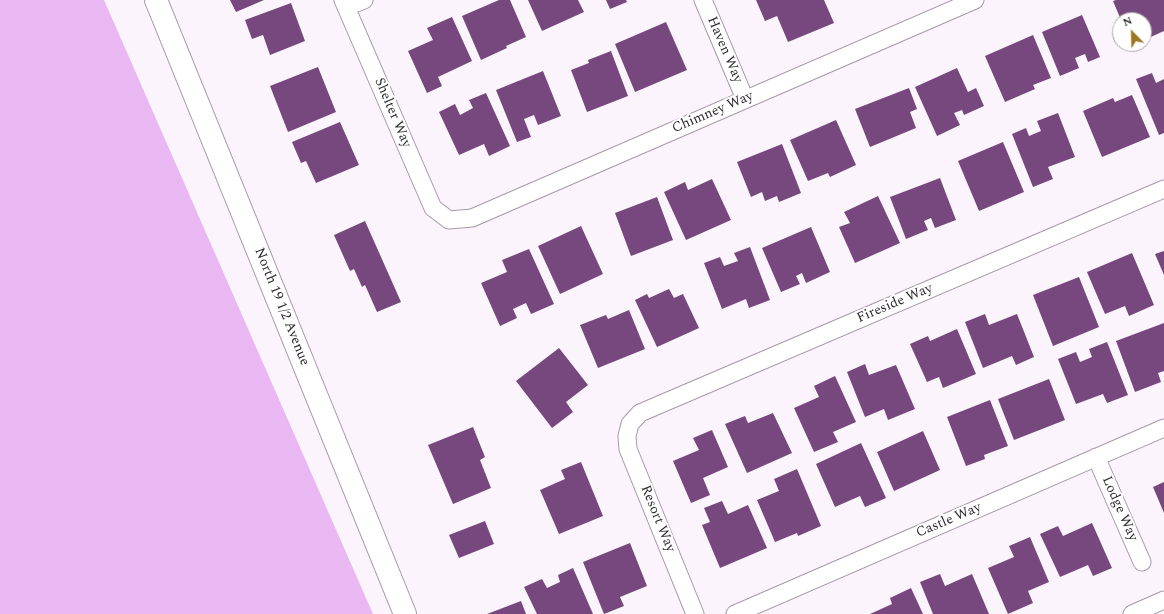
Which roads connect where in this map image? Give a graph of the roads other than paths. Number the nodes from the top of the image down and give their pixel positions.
1 (156, 0) edge
2 (364, 0) edge
3 (703, 0) edge
4 (976, 0) edge
5 (345, 4) edge
6 (744, 99) junction
7 (1164, 189) edge
8 (449, 220) joint
9 (630, 424) joint
10 (1164, 428) edge
11 (1096, 457) junction
12 (1142, 562) dead end
13 (1164, 600) edge
14 (405, 614) edge
15 (695, 614) edge
16 (735, 614) edge
17 (1132, 614) edge

1 - 14 main road, North 19 1/2 Avenue
2 - 5 street
3 - 6 street, Haven Way
4 - 6 street, Chimney Way
5 - 8 street, Shelter Way
6 - 8 street, Chimney Way
7 - 9 street, Fireside Way
9 - 15 street, Resort Way
10 - 11 street, Castle Way
11 - 12 street, Lodge Way
11 - 16 street, Castle Way
13 - 17 street

